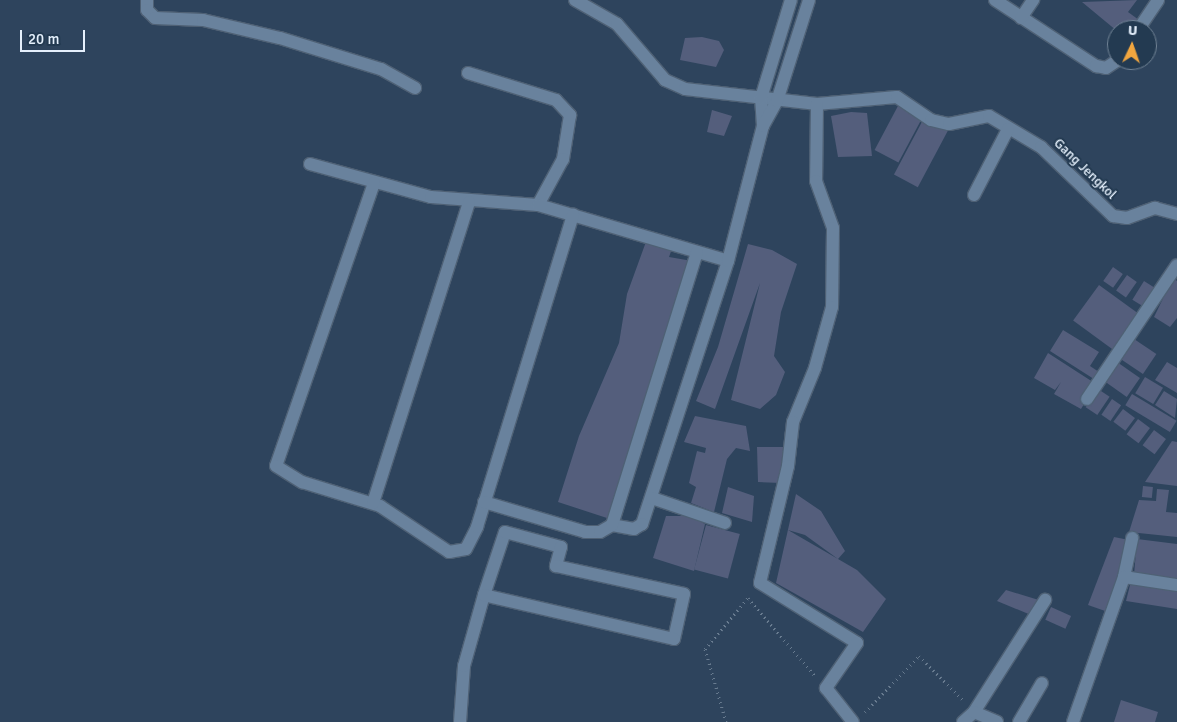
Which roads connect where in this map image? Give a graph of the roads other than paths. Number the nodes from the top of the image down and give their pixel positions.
1 (147, 0) edge
2 (575, 0) edge
3 (791, 0) edge
4 (810, 0) edge
5 (995, 0) edge
6 (1033, 0) edge
7 (1158, 0) edge
8 (1021, 18) junction
9 (1145, 20) edge
10 (1107, 67) edge
11 (468, 73) dead end
12 (414, 88) dead end
13 (761, 98) junction
14 (777, 100) junction
15 (817, 104) junction
16 (763, 126) junction
17 (1008, 129) junction
18 (310, 164) dead end
19 (374, 183) junction
20 (974, 195) dead end
21 (469, 202) junction
22 (538, 205) junction
23 (573, 214) junction
24 (1177, 214) edge
25 (697, 252) junction
26 (728, 261) junction
27 (1177, 265) edge
28 (1087, 399) dead end
29 (652, 498) junction
30 (484, 502) junction
31 (373, 503) junction
32 (725, 523) dead end
33 (612, 525) junction
34 (1132, 538) dead end
35 (1124, 576) junction
36 (1177, 585) edge
37 (484, 595) junction
38 (1045, 600) dead end
39 (1042, 683) dead end
40 (974, 712) junction
41 (858, 719) edge
42 (460, 722) edge
43 (963, 722) edge
44 (997, 722) edge
45 (1019, 722) edge
46 (1073, 722) edge

1 - 12 street
2 - 13 street, Gang Jengkol
3 - 13 street
4 - 14 street
5 - 8 street
6 - 8 street
7 - 9 street
8 - 10 street
11 - 22 street
13 - 14 street, Gang Jengkol
13 - 16 street
14 - 15 street, Gang Jengkol
14 - 16 street
15 - 17 street, Gang Jengkol
15 - 41 street
16 - 26 street
17 - 20 street
17 - 24 street, Gang Jengkol
18 - 19 street
19 - 21 street
19 - 31 street
21 - 22 street
21 - 31 street
22 - 23 street
23 - 25 street
23 - 30 street
25 - 26 street
25 - 33 street
26 - 29 street
27 - 28 street
29 - 32 street
29 - 33 street
30 - 31 street
30 - 33 street
34 - 35 street
35 - 36 street
35 - 46 street
37 - 37 street
37 - 42 street
38 - 40 street
39 - 45 street
40 - 43 street
40 - 44 street

